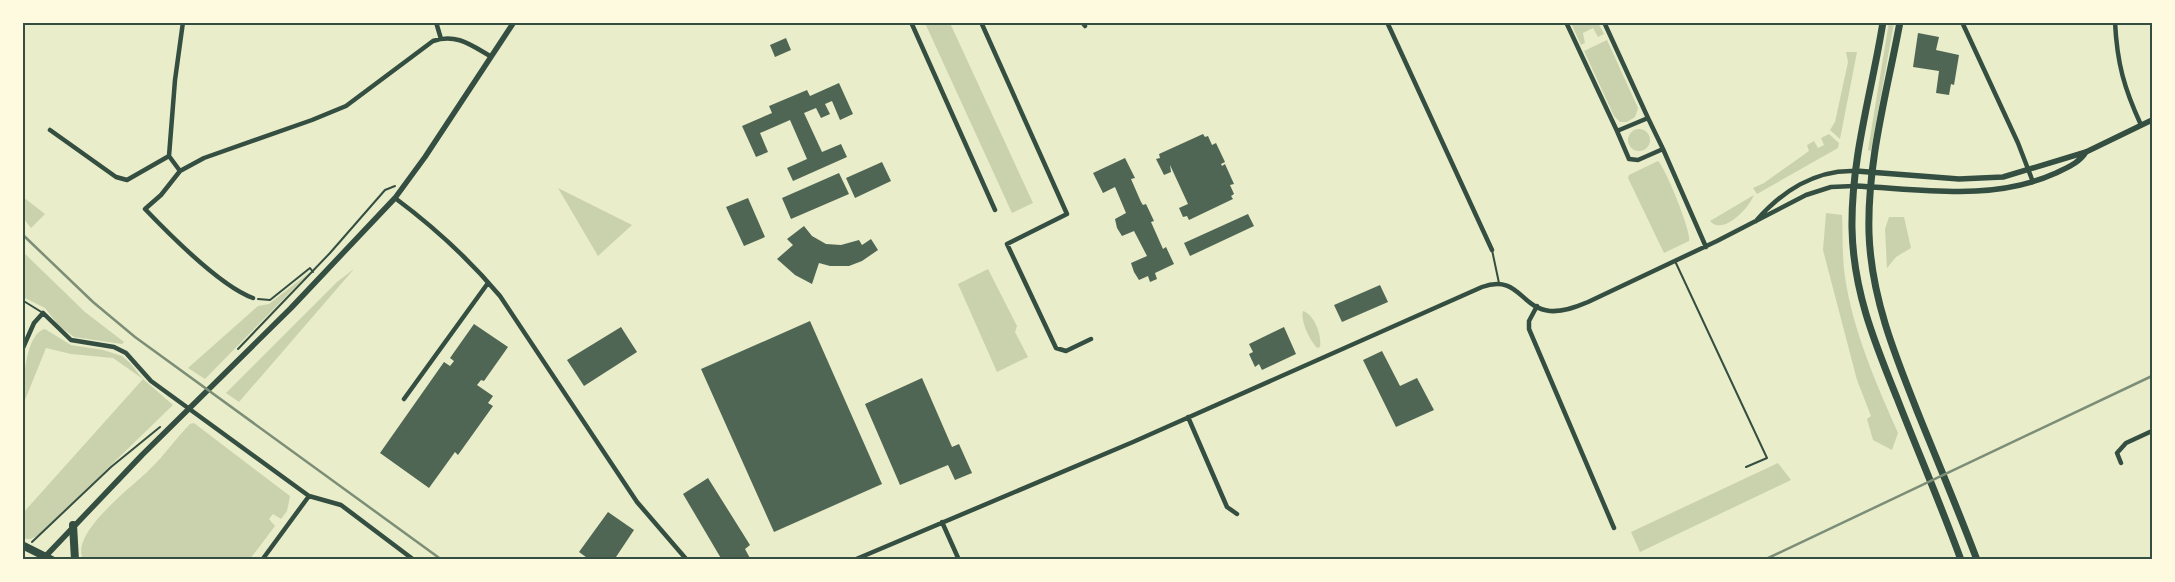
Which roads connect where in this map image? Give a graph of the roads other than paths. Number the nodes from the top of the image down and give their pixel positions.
1 (183, 22) edge
2 (436, 22) edge
3 (514, 22) edge
4 (911, 22) edge
5 (981, 22) edge
6 (1387, 22) edge
7 (1566, 22) edge
8 (1604, 22) edge
9 (1883, 22) edge
10 (1900, 22) edge
11 (1962, 22) edge
12 (2115, 22) edge
13 (441, 38) junction
14 (490, 56) junction
15 (1648, 118) junction
16 (2152, 120) edge
17 (2141, 126) junction
18 (50, 130) dead end
19 (1617, 131) junction
20 (1663, 149) junction
21 (2086, 152) junction
22 (169, 156) junction
23 (180, 171) junction
24 (1856, 171) junction
25 (2029, 171) junction
26 (1872, 173) junction
27 (2033, 182) junction
28 (1854, 186) junction
29 (1871, 186) junction
30 (395, 198) junction
31 (995, 210) dead end
32 (1754, 223) junction
33 (1706, 247) junction
34 (1492, 250) joint
35 (1675, 261) junction
36 (488, 282) junction
37 (1499, 283) junction
38 (253, 298) road end
39 (22, 300) edge
40 (1537, 306) junction
41 (43, 313) junction
42 (1091, 339) dead end
43 (22, 350) edge
44 (404, 399) dead end
45 (1188, 417) junction
46 (2152, 431) edge
47 (2121, 462) dead end
48 (1746, 467) dead end
49 (309, 496) junction
50 (1237, 514) dead end
51 (942, 522) junction
52 (72, 525) junction
53 (1614, 528) dead end
54 (22, 545) edge
55 (46, 558) edge
56 (75, 560) edge
57 (262, 560) edge
58 (414, 560) edge
59 (687, 560) edge
60 (854, 560) edge
61 (959, 560) edge
62 (1961, 560) edge
63 (1977, 560) edge

1 - 22 street
2 - 13 street
3 - 14 street
4 - 31 street
5 - 42 street
6 - 34 street
7 - 19 street
8 - 15 street
9 - 24 main road
10 - 26 main road
11 - 25 street
12 - 17 street
13 - 14 street
13 - 23 street
14 - 30 street
15 - 19 street
15 - 20 street
16 - 17 street
17 - 21 street
18 - 22 street
19 - 20 street
20 - 33 street
21 - 25 street
21 - 27 street
22 - 23 street
23 - 38 street
24 - 26 street
24 - 28 main road
24 - 32 street
25 - 26 street
25 - 27 street
26 - 29 main road
27 - 29 street
28 - 29 street
28 - 32 street
28 - 62 main road
29 - 63 main road
30 - 36 street
30 - 52 street
32 - 33 street
33 - 35 street
34 - 37 lane
35 - 40 street
35 - 48 lane
36 - 44 street
36 - 59 street
37 - 40 street
37 - 45 street
39 - 41 lane
40 - 53 street
41 - 43 street
41 - 49 street
45 - 50 street
45 - 51 street
46 - 47 street
49 - 57 street
49 - 58 street
51 - 60 street
51 - 61 street
52 - 55 street
52 - 56 highway
54 - 55 highway

